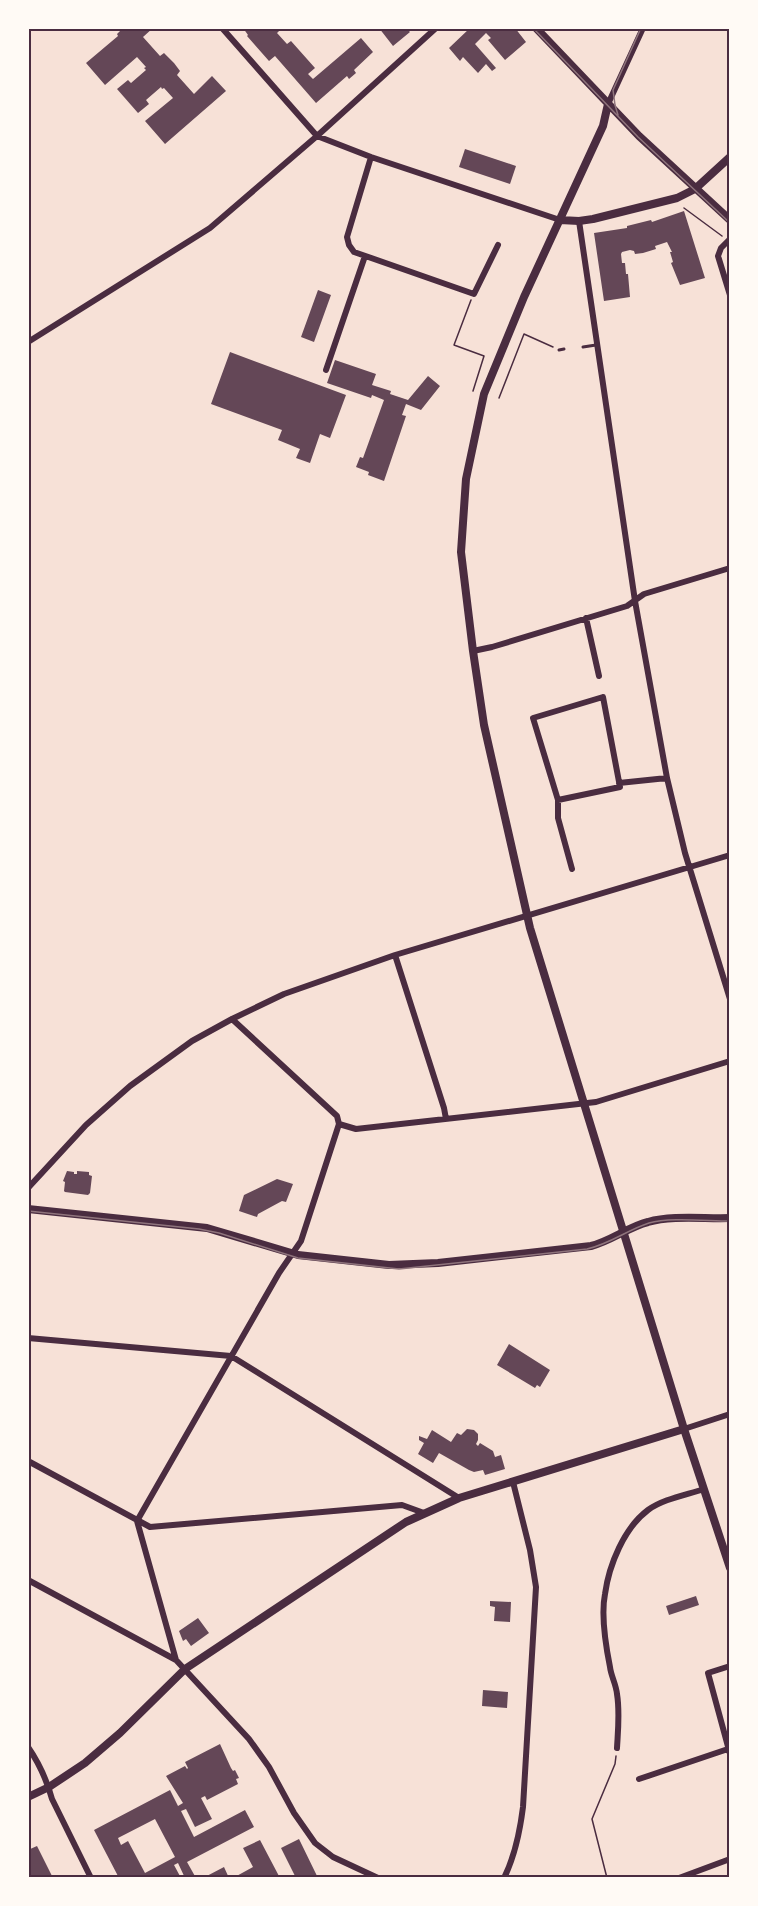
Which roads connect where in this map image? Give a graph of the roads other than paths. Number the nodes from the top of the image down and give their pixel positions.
1 (222, 28) edge
2 (435, 28) edge
3 (536, 28) edge
4 (643, 28) edge
5 (608, 104) junction
6 (317, 136) junction
7 (371, 157) junction
8 (729, 158) edge
9 (695, 189) junction
10 (560, 220) junction
11 (729, 220) edge
12 (579, 221) junction
13 (729, 239) edge
14 (498, 245) dead end
15 (365, 256) junction
16 (729, 295) edge
17 (28, 342) edge
18 (597, 345) junction
19 (583, 347) dead end
20 (326, 370) dead end
21 (729, 568) edge
22 (635, 601) junction
23 (586, 618) junction
24 (472, 651) junction
25 (599, 676) dead end
26 (601, 687) dead end
27 (603, 697) junction
28 (667, 778) junction
29 (619, 783) junction
30 (558, 801) junction
31 (729, 855) edge
32 (689, 867) junction
33 (572, 869) dead end
34 (527, 915) junction
35 (395, 955) junction
36 (729, 999) edge
37 (232, 1019) junction
38 (729, 1061) edge
39 (584, 1104) junction
40 (446, 1119) junction
41 (339, 1124) junction
42 (28, 1188) edge
43 (28, 1209) edge
44 (729, 1218) edge
45 (624, 1232) junction
46 (293, 1254) junction
47 (28, 1338) edge
48 (231, 1356) junction
49 (729, 1414) edge
50 (684, 1429) junction
51 (28, 1461) edge
52 (513, 1482) junction
53 (704, 1489) junction
54 (459, 1498) junction
55 (424, 1513) junction
56 (137, 1521) junction
57 (729, 1569) edge
58 (28, 1580) edge
59 (176, 1660) junction
60 (729, 1666) edge
61 (185, 1669) junction
62 (28, 1747) edge
63 (617, 1748) road end
64 (729, 1751) edge
65 (639, 1779) dead end
66 (48, 1787) junction
67 (28, 1797) edge
68 (729, 1859) edge
69 (91, 1878) edge
70 (378, 1878) edge
71 (504, 1878) edge
72 (679, 1878) edge

1 - 6 street
2 - 6 street
3 - 5 main road
4 - 5 street
5 - 9 main road
5 - 10 main road
6 - 7 street
6 - 17 street
7 - 10 street
7 - 15 street
8 - 9 main road
9 - 11 main road
9 - 12 main road
10 - 12 main road
10 - 24 main road
12 - 18 street
13 - 16 street
14 - 15 street
15 - 20 street
18 - 19 lane
18 - 22 street
21 - 22 street
22 - 23 street
22 - 28 street
23 - 24 street
23 - 25 street
24 - 34 main road
26 - 27 street
27 - 29 street
27 - 30 street
28 - 29 street
28 - 32 street
29 - 30 street
30 - 33 street
31 - 32 street
32 - 34 street
32 - 36 street
34 - 35 street
34 - 39 main road
35 - 37 street
35 - 40 street
37 - 41 street
37 - 42 street
38 - 39 street
39 - 40 street
39 - 45 main road
40 - 41 street
41 - 46 street
43 - 46 street
44 - 45 street
45 - 46 street
45 - 50 main road
46 - 48 street
47 - 48 street
48 - 54 street
48 - 56 street
49 - 50 street
50 - 52 street
50 - 53 main road
51 - 56 street
52 - 54 street
52 - 71 street
53 - 57 main road
53 - 63 street
54 - 55 street
55 - 56 street
55 - 61 street
56 - 59 street
58 - 59 street
59 - 61 street
60 - 64 street
61 - 66 street
61 - 70 street
62 - 66 street
64 - 65 street
66 - 67 street
66 - 69 street
68 - 72 street

